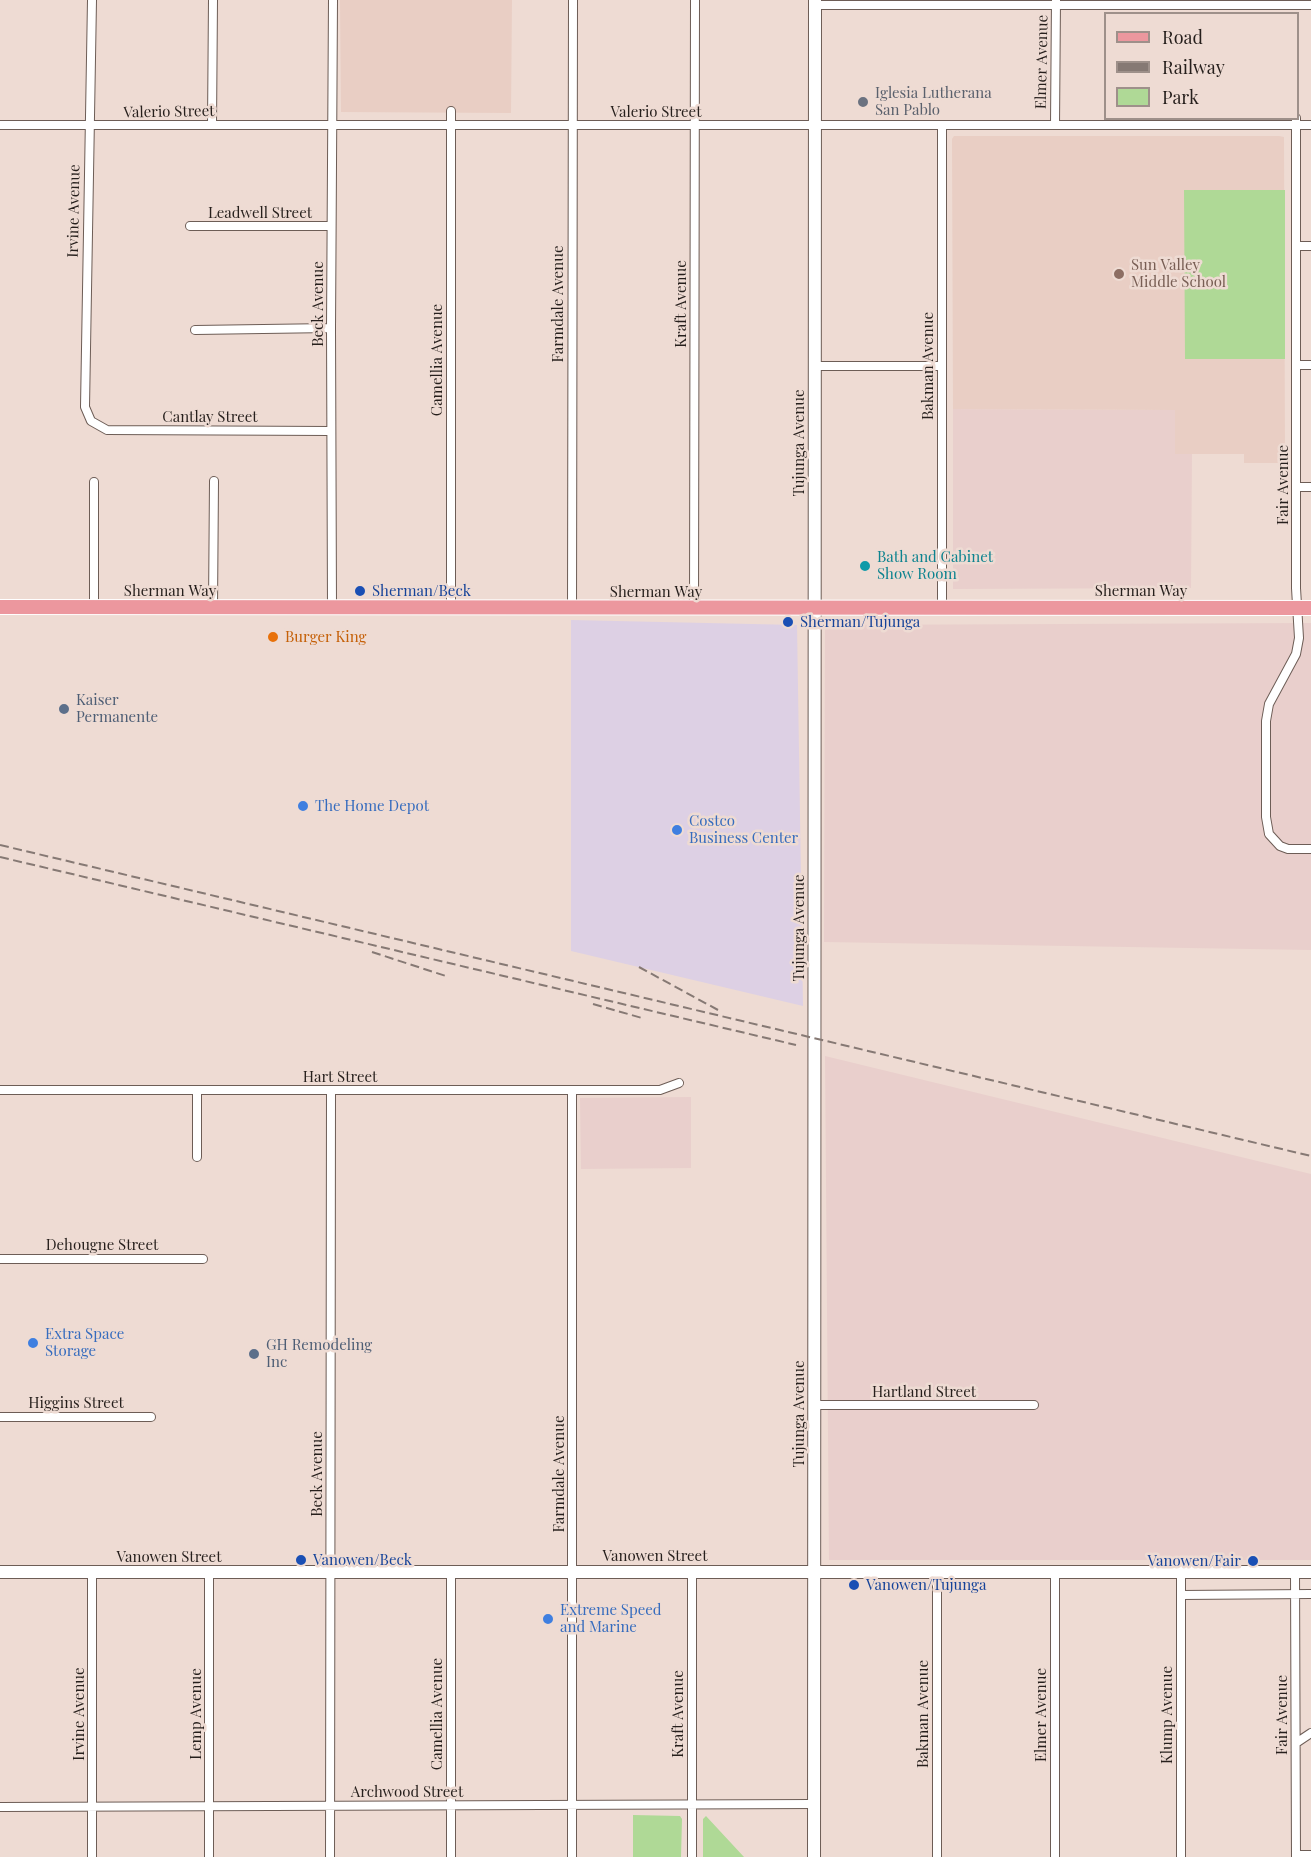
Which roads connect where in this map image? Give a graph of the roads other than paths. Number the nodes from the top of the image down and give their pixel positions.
1 (92, 0) edge
2 (213, 0) edge
3 (333, 0) edge
4 (573, 0) edge
5 (695, 0) edge
6 (814, 2) edge
7 (1056, 2) edge
8 (1311, 5) edge
9 (1296, 6) edge
10 (451, 111) dead end
11 (1296, 122) edge
12 (212, 124) junction
13 (814, 124) junction
14 (0, 125) edge
15 (451, 125) junction
16 (572, 125) junction
17 (694, 125) junction
18 (942, 125) junction
19 (1055, 125) junction
20 (1311, 125) edge
21 (89, 126) junction
22 (332, 126) junction
23 (190, 226) dead end
24 (331, 226) junction
25 (1296, 246) junction
26 (1311, 246) edge
27 (331, 328) junction
28 (195, 330) dead end
29 (1296, 365) junction
30 (1311, 365) edge
31 (813, 366) junction
32 (942, 366) junction
33 (91, 421) joint
34 (331, 430) junction
35 (214, 481) dead end
36 (94, 482) dead end
37 (1296, 487) junction
38 (1311, 487) edge
39 (0, 607) edge
40 (94, 607) junction
41 (213, 607) junction
42 (333, 608) junction
43 (451, 608) junction
44 (572, 608) junction
45 (694, 608) junction
46 (815, 608) junction
47 (942, 608) junction
48 (1304, 608) edge
49 (1311, 849) edge
50 (679, 1083) dead end
51 (0, 1090) edge
52 (572, 1090) junction
53 (197, 1091) junction
54 (331, 1091) junction
55 (197, 1157) dead end
56 (203, 1258) dead end
57 (0, 1259) edge
58 (814, 1405) junction
59 (1034, 1406) dead end
60 (0, 1417) edge
61 (151, 1417) dead end
62 (451, 1571) junction
63 (572, 1571) junction
64 (692, 1571) junction
65 (814, 1571) junction
66 (0, 1572) edge
67 (92, 1572) junction
68 (209, 1572) junction
69 (331, 1572) junction
70 (937, 1572) junction
71 (1054, 1572) junction
72 (1295, 1572) junction
73 (1311, 1572) edge
74 (1181, 1573) junction
75 (1181, 1594) junction
76 (1295, 1594) junction
77 (1311, 1594) edge
78 (1311, 1733) edge
79 (1296, 1743) junction
80 (692, 1804) junction
81 (814, 1804) junction
82 (451, 1805) junction
83 (572, 1805) junction
84 (209, 1806) junction
85 (330, 1806) junction
86 (0, 1807) edge
87 (92, 1807) junction
88 (1311, 1855) edge
89 (1296, 1856) edge
90 (92, 1857) edge
91 (209, 1857) edge
92 (330, 1857) edge
93 (451, 1857) edge
94 (572, 1857) edge
95 (692, 1857) edge
96 (814, 1857) edge
97 (937, 1857) edge
98 (1055, 1857) edge
99 (1181, 1857) edge

1 - 21 street, Irvine Avenue
2 - 12 street
3 - 22 street, Beck Avenue
4 - 16 street, Farmdale Avenue
5 - 17 street, Kraft Avenue
6 - 7 street
6 - 13 street, Tujunga Avenue
7 - 9 street
7 - 19 street, Elmer Avenue
8 - 9 street
10 - 15 street, Camellia Avenue
11 - 19 street, Valerio Street
11 - 20 street, Valerio Street
11 - 25 street, Fair Avenue
12 - 21 street, Valerio Street
12 - 22 street, Valerio Street
13 - 17 street, Valerio Street
13 - 18 street, Valerio Street
13 - 31 street, Tujunga Avenue
14 - 21 street, Valerio Street
15 - 16 street, Valerio Street
15 - 22 street, Valerio Street
15 - 43 street, Camellia Avenue
16 - 17 street, Valerio Street
16 - 44 street, Farmdale Avenue
17 - 45 street, Kraft Avenue
18 - 19 street, Valerio Street
18 - 32 street, Bakman Avenue
21 - 33 street, Irvine Avenue
22 - 24 street, Beck Avenue
23 - 24 street, Leadwell Street
24 - 27 street, Beck Avenue
25 - 26 street
25 - 29 street, Fair Avenue
27 - 28 street
27 - 34 street, Beck Avenue
29 - 30 street
29 - 37 street, Fair Avenue
31 - 32 street
31 - 46 street, Tujunga Avenue
32 - 47 street, Bakman Avenue
33 - 34 street, Cantlay Street
34 - 42 street, Beck Avenue
35 - 41 street
36 - 40 street
37 - 38 street
37 - 48 street, Fair Avenue
39 - 40 main road, Sherman Way
40 - 41 main road, Sherman Way
41 - 42 main road, Sherman Way
42 - 43 main road, Sherman Way
43 - 44 main road, Sherman Way
44 - 45 main road, Sherman Way
45 - 46 main road, Sherman Way
46 - 47 main road, Sherman Way
46 - 58 street, Tujunga Avenue
47 - 48 main road, Sherman Way
48 - 49 street, Fair Avenue
50 - 52 street, Hart Street
51 - 53 street, Hart Street
52 - 54 street, Hart Street
52 - 63 street, Farmdale Avenue
53 - 54 street, Hart Street
53 - 55 street
54 - 69 street, Beck Avenue
56 - 57 street, Dehougne Street
58 - 59 street, Hartland Street
58 - 65 street, Tujunga Avenue
60 - 61 street, Higgins Street
62 - 63 street, Vanowen Street
62 - 69 street, Vanowen Street
62 - 82 street, Camellia Avenue
63 - 64 street, Vanowen Street
63 - 83 street, Farmdale Avenue
64 - 65 street, Vanowen Street
64 - 80 street, Kraft Avenue
65 - 70 street, Vanowen Street
65 - 81 street, Tujunga Avenue
66 - 67 street, Vanowen Street
67 - 68 street, Vanowen Street
67 - 87 street, Irvine Avenue
68 - 69 street, Vanowen Street
68 - 84 street, Lemp Avenue
69 - 85 street, Beck Avenue
70 - 71 street, Vanowen Street
70 - 97 street, Bakman Avenue
71 - 74 street, Vanowen Street
71 - 98 street, Elmer Avenue
72 - 73 street, Vanowen Street
72 - 74 street, Vanowen Street
72 - 76 street, Fair Avenue
74 - 75 street, Klump Avenue
75 - 76 street
75 - 99 street, Klump Avenue
76 - 77 street
76 - 79 street, Fair Avenue
78 - 79 street
79 - 89 street, Fair Avenue
80 - 81 street, Archwood Street
80 - 83 street, Archwood Street
80 - 95 street, Kraft Avenue
81 - 96 street, Tujunga Avenue
82 - 83 street, Archwood Street
82 - 85 street, Archwood Street
82 - 93 street, Camellia Avenue
83 - 94 street, Farmdale Avenue
84 - 85 street, Archwood Street
84 - 87 street, Archwood Street
84 - 91 street, Lemp Avenue
85 - 92 street, Beck Avenue
86 - 87 street, Archwood Street
87 - 90 street, Irvine Avenue
88 - 89 street

